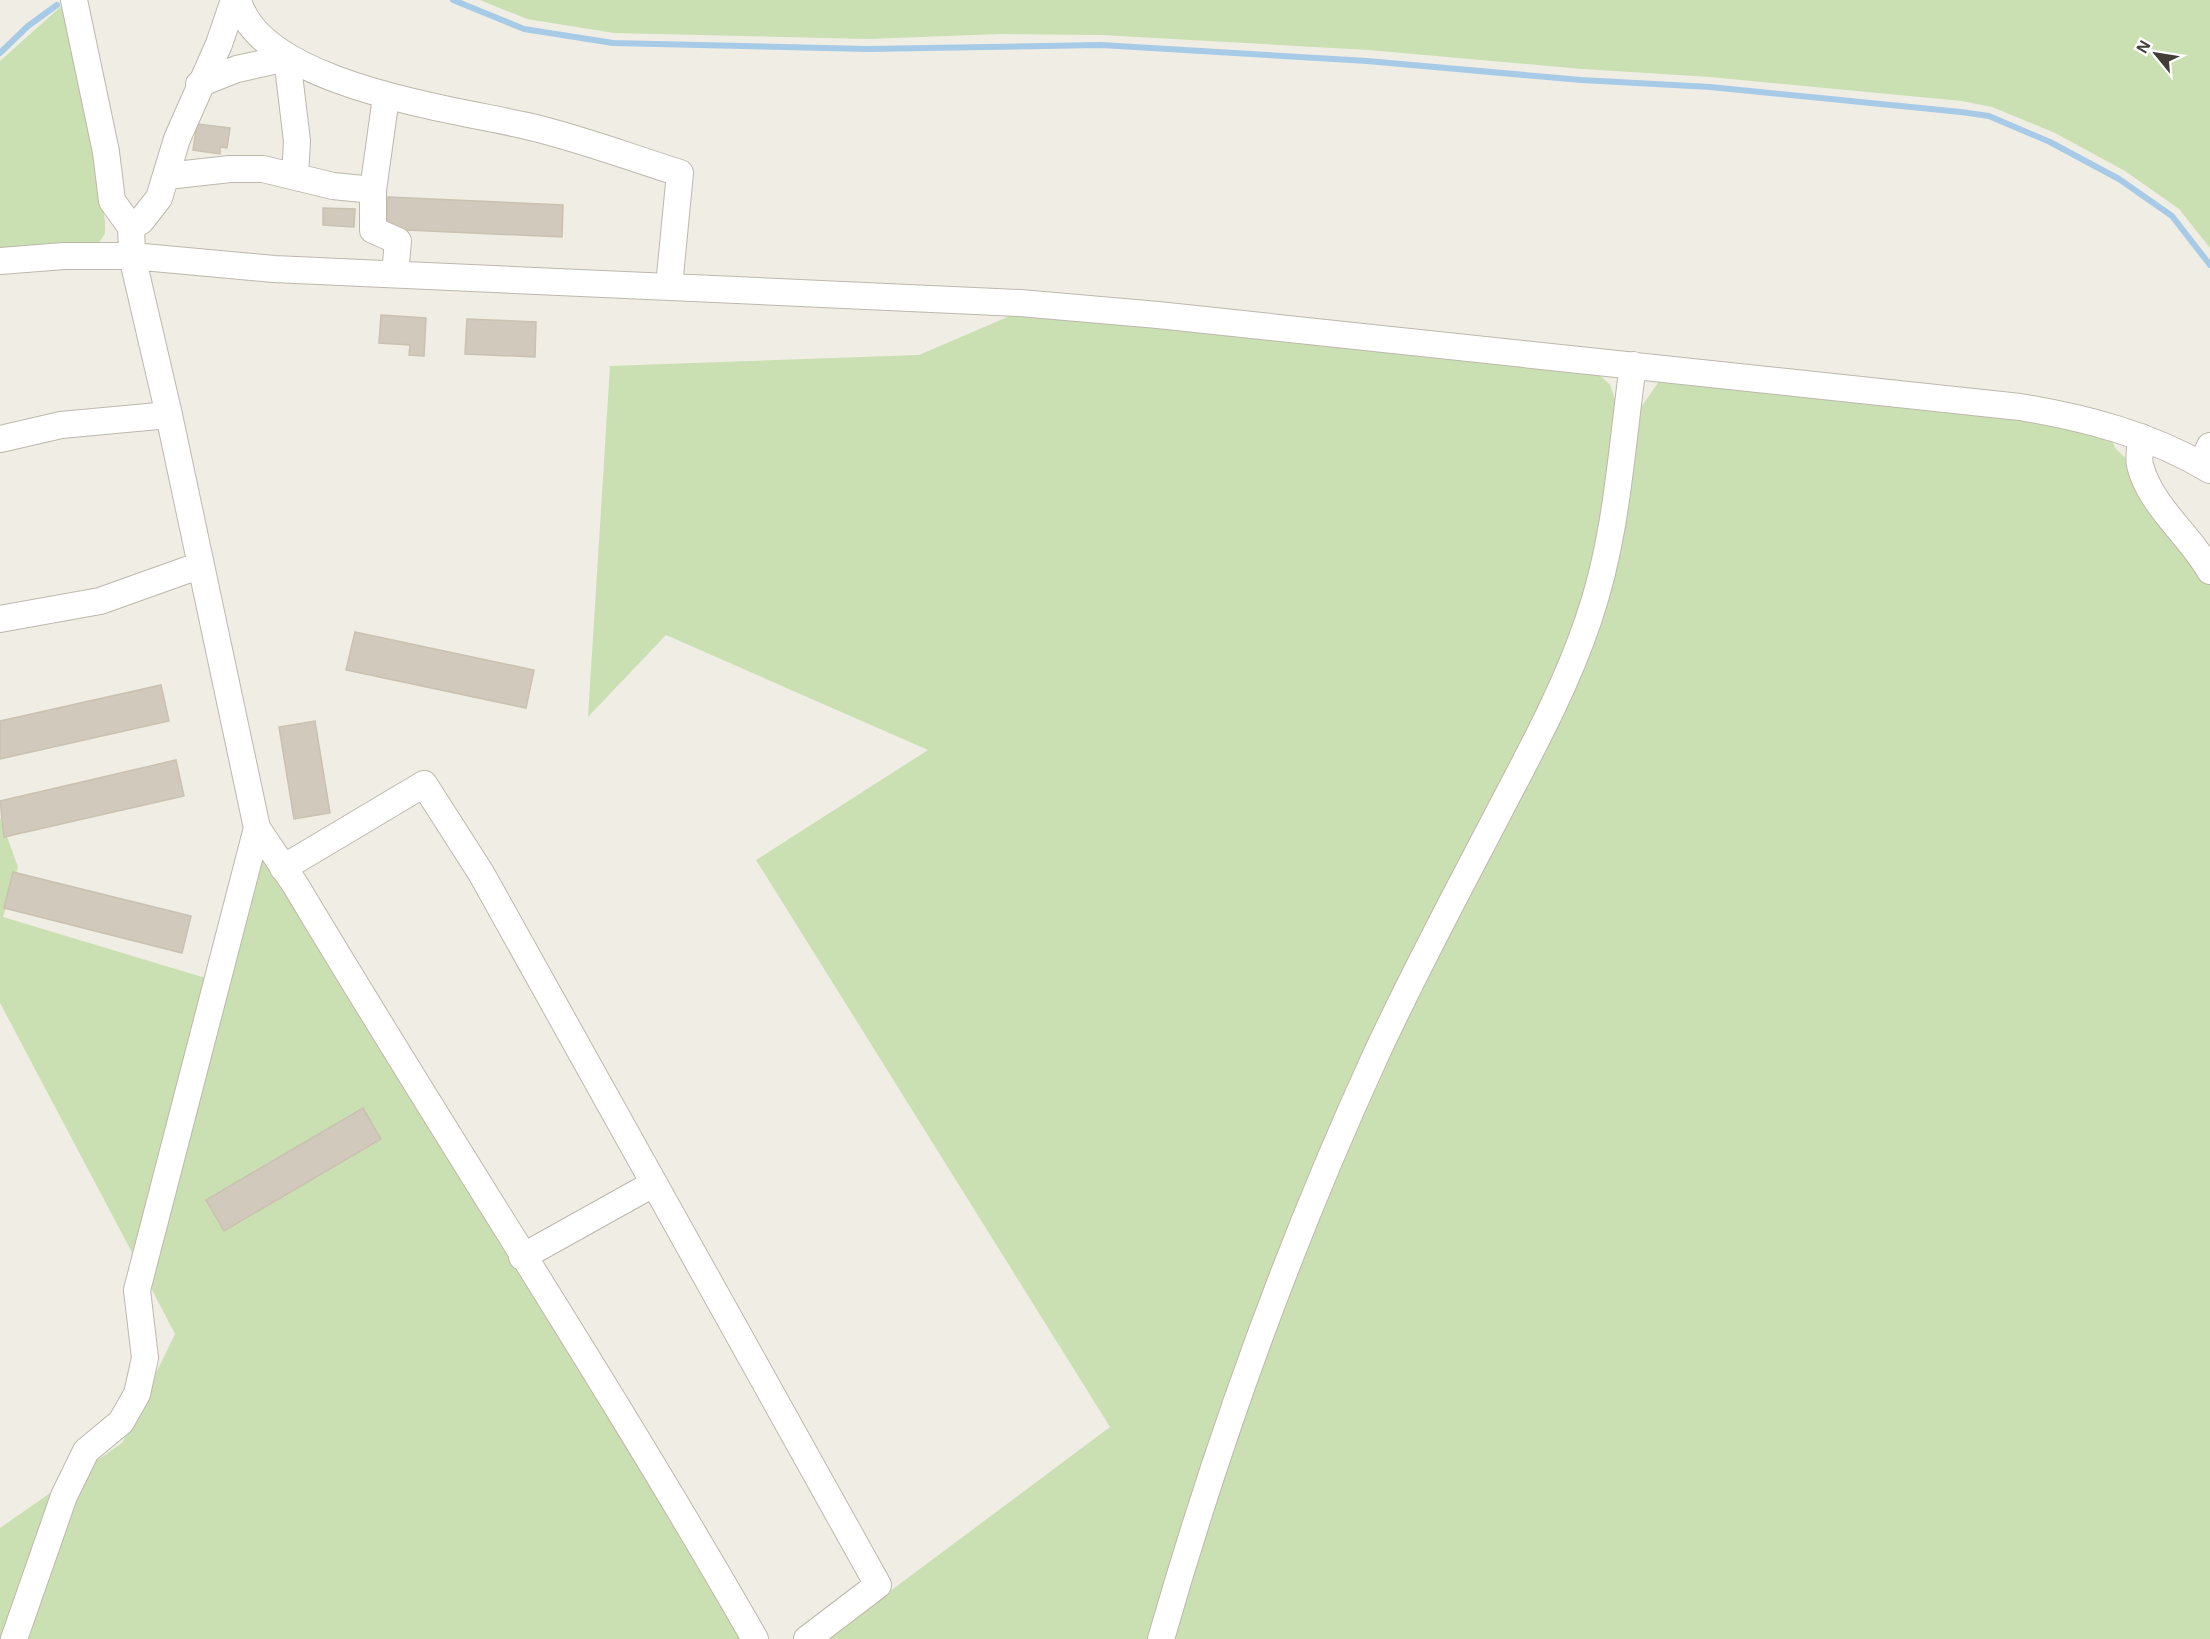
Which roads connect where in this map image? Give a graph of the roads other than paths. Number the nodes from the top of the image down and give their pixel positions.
1 (74, 0) edge
2 (236, 0) edge
3 (287, 58) junction
4 (200, 84) junction
5 (387, 98) junction
6 (167, 176) junction
7 (296, 176) junction
8 (373, 190) junction
9 (131, 227) junction
10 (132, 256) junction
11 (0, 261) edge
12 (394, 274) junction
13 (669, 286) junction
14 (1633, 365) junction
15 (169, 416) junction
16 (2141, 436) junction
17 (0, 439) edge
18 (2207, 460) edge
19 (201, 565) junction
20 (2210, 571) edge
21 (0, 619) edge
22 (257, 828) junction
23 (283, 868) junction
24 (653, 1184) junction
25 (522, 1257) junction
26 (14, 1639) edge
27 (756, 1639) edge
28 (807, 1639) edge
29 (1161, 1639) edge

1 - 9 lane
2 - 3 lane
2 - 4 lane
3 - 4 lane
3 - 5 lane
3 - 7 lane
4 - 6 lane
5 - 8 lane
5 - 13 lane
6 - 7 lane
6 - 9 lane
7 - 8 lane
8 - 12 lane
9 - 10 lane
10 - 11 lane
10 - 12 lane
10 - 15 lane
12 - 13 lane
13 - 14 lane
14 - 16 lane
14 - 29 lane
15 - 17 lane
15 - 19 lane
16 - 18 lane
16 - 20 lane
19 - 21 lane
19 - 22 lane
22 - 23 lane
22 - 26 lane
23 - 24 lane
23 - 25 lane
24 - 25 lane
24 - 28 lane
25 - 27 lane

